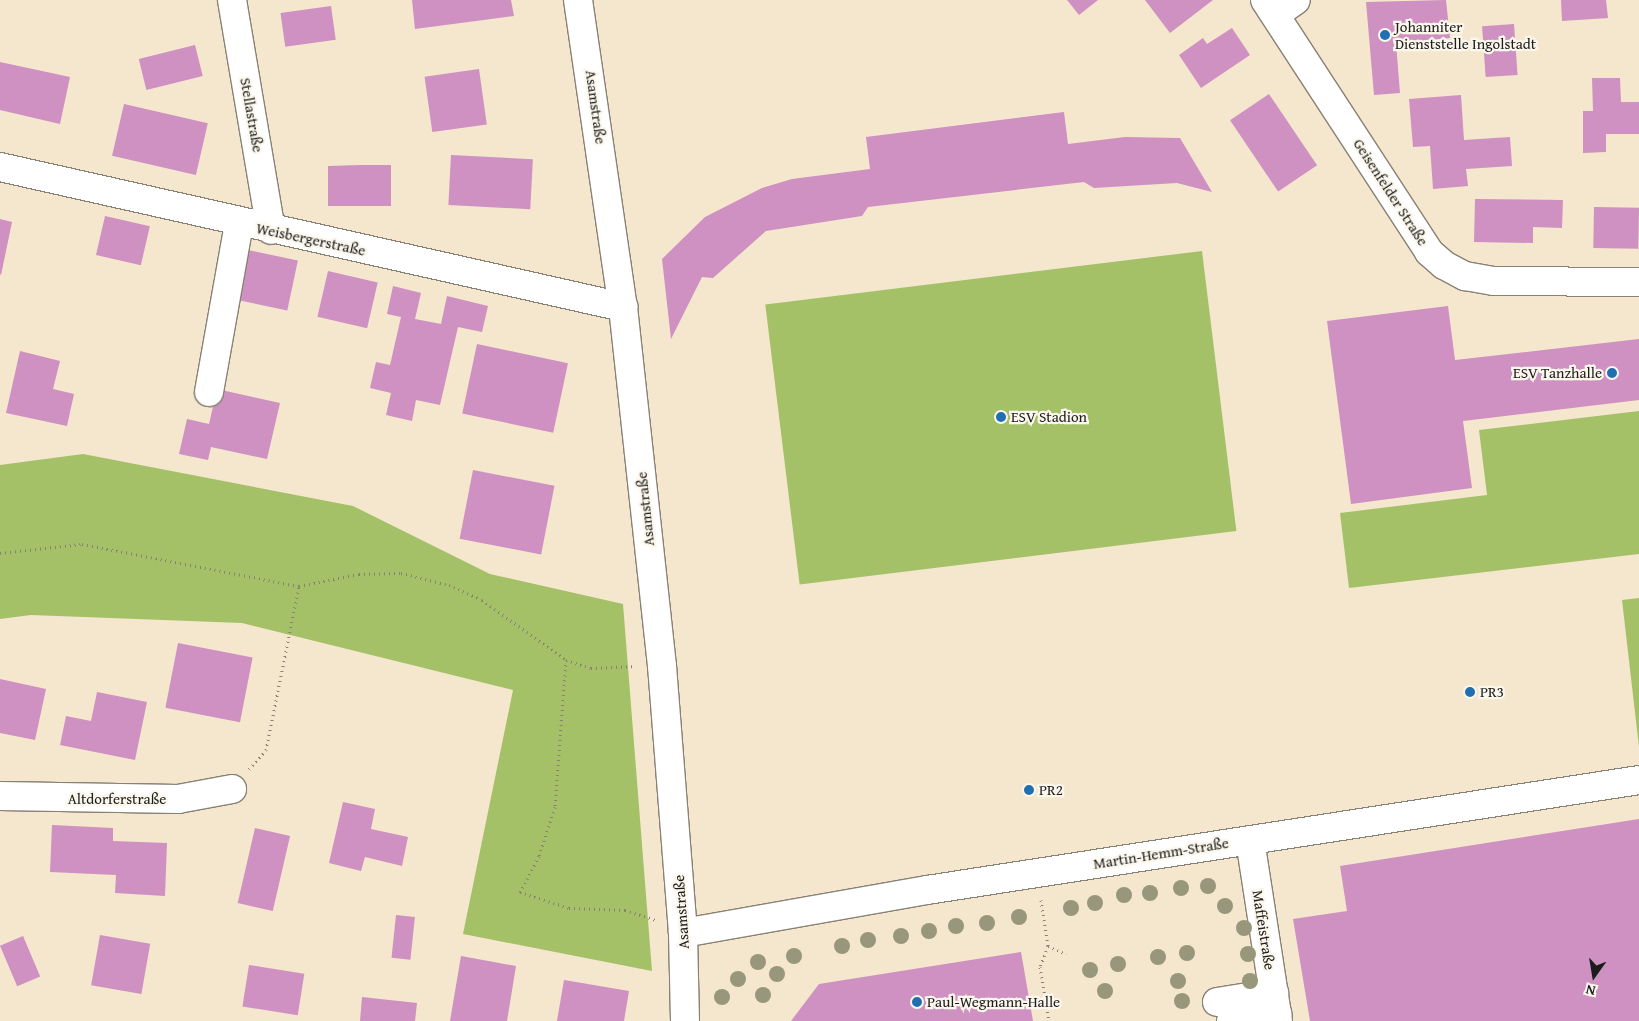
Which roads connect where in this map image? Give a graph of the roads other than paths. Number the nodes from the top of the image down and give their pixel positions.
1 (232, 0) edge
2 (578, 0) edge
3 (1279, 5) edge
4 (0, 167) edge
5 (239, 223) junction
6 (271, 230) junction
7 (1639, 282) edge
8 (623, 307) junction
9 (209, 392) dead end
10 (1639, 780) edge
11 (232, 789) road end
12 (0, 796) edge
13 (1250, 840) junction
14 (683, 933) junction
15 (1276, 1009) edge
16 (1224, 1012) edge
17 (686, 1021) edge

1 - 6 street, Stellastraße
2 - 8 street, Asamstraße
3 - 7 street, Geisenfelder Straße
4 - 5 street, Weisbergerstraße
5 - 6 street, Weisbergerstraße
5 - 9 street
6 - 8 street, Weisbergerstraße
8 - 14 street, Asamstraße
10 - 13 street, Martin-Hemm-Straße
11 - 12 street, Altdorferstraße
13 - 14 street, Martin-Hemm-Straße
13 - 15 street, Maffeistraße
14 - 17 street, Asamstraße
15 - 16 street

